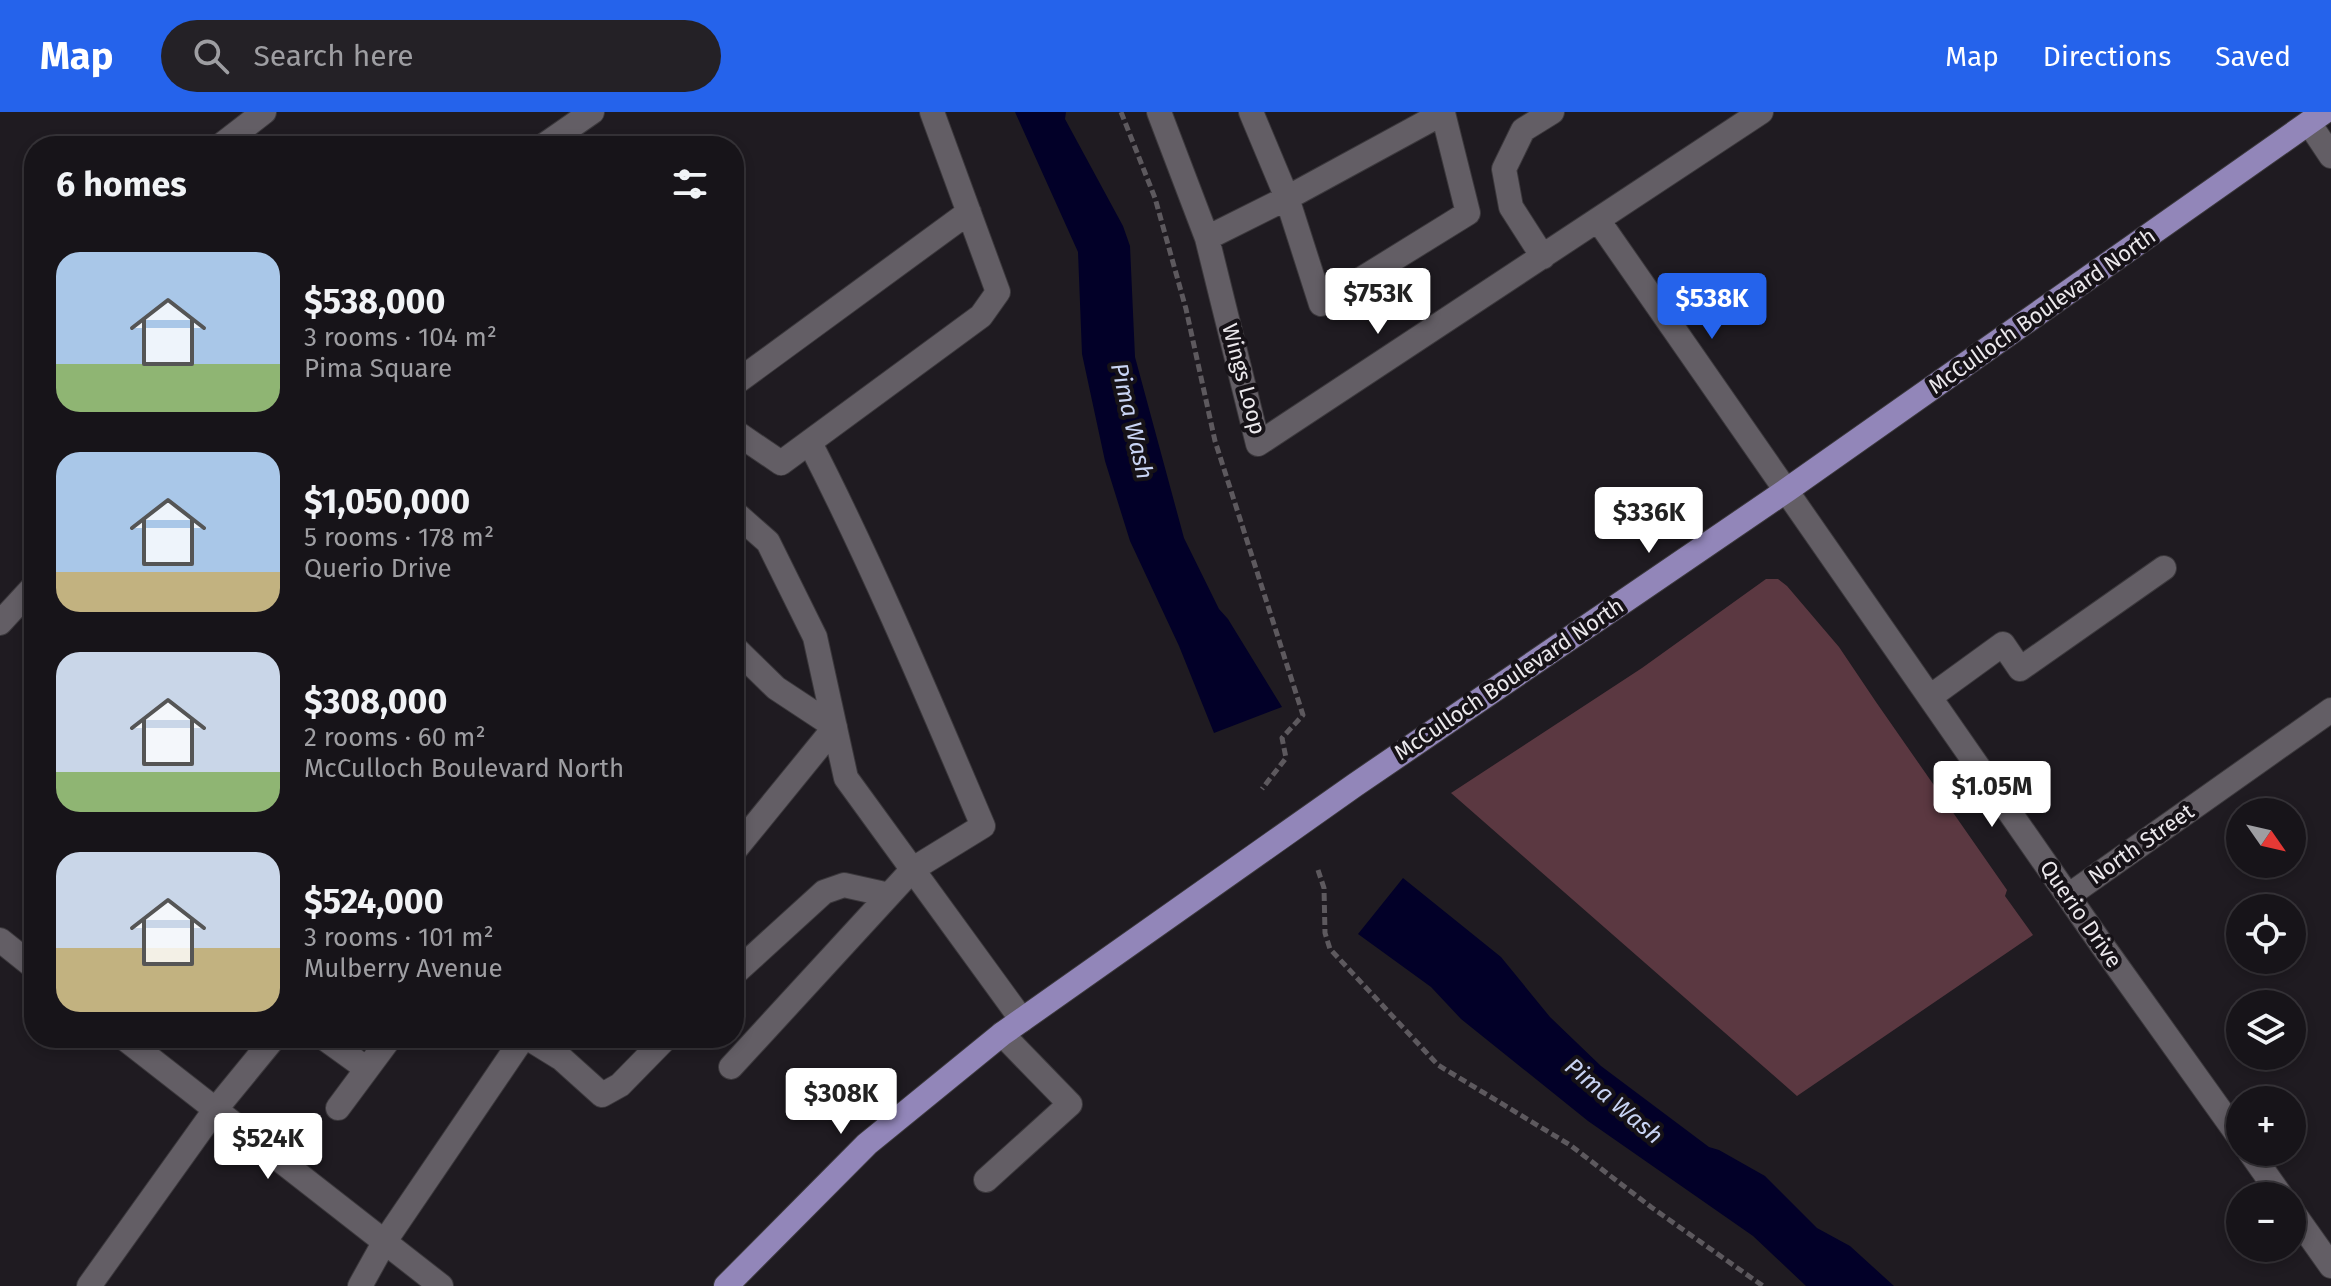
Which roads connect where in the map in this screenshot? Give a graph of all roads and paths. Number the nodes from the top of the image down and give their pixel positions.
1 (264, 112) edge
2 (592, 112) edge
3 (932, 112) edge
4 (1121, 112) edge
5 (1159, 112) edge
6 (1251, 112) edge
7 (1552, 112) edge
8 (1761, 112) edge
9 (1444, 113) edge
10 (2316, 117) edge
11 (233, 136) edge
12 (557, 136) edge
13 (2331, 156) edge
14 (1287, 198) junction
15 (969, 212) junction
16 (1598, 220) junction
17 (1207, 238) junction
18 (1543, 257) junction
19 (744, 377) edge
20 (744, 438) edge
21 (810, 443) junction
22 (1787, 490) junction
23 (744, 521) edge
24 (2164, 568) dead end
25 (24, 597) edge
26 (0, 623) edge
27 (744, 657) edge
28 (1930, 697) junction
29 (2331, 710) edge
30 (835, 727) junction
31 (1262, 789) dead end
32 (744, 839) edge
33 (913, 869) junction
34 (1318, 870) dead end
35 (889, 895) junction
36 (2068, 896) junction
37 (0, 940) edge
38 (24, 959) edge
39 (744, 965) edge
40 (1022, 1020) junction
41 (1002, 1034) junction
42 (137, 1048) edge
43 (266, 1048) edge
44 (338, 1048) edge
45 (383, 1048) edge
46 (519, 1048) edge
47 (543, 1048) edge
48 (656, 1048) edge
49 (731, 1067) dead end
50 (367, 1069) junction
51 (338, 1108) dead end
52 (215, 1110) junction
53 (2226, 1118) edge
54 (986, 1180) dead end
55 (2306, 1231) edge
56 (385, 1241) junction
57 (2331, 1266) edge
58 (89, 1286) edge
59 (360, 1286) edge
60 (441, 1286) edge
61 (726, 1286) edge
62 (1763, 1286) edge

1 - 11 street
2 - 12 street
3 - 15 street
4 - 31 path
5 - 17 street, Wings Loop
6 - 14 street
7 - 18 street
8 - 16 street, Wings Loop
9 - 14 street
9 - 14 street
10 - 13 street
10 - 22 main road, McCulloch Boulevard North
14 - 17 street
15 - 19 street
15 - 21 street
16 - 18 street, Wings Loop
16 - 22 street, Querio Drive
17 - 18 street, Wings Loop
20 - 21 street
21 - 33 street
22 - 28 street, Querio Drive
22 - 40 main road, McCulloch Boulevard North
23 - 30 street
24 - 28 street
25 - 26 street
27 - 30 street
28 - 36 street, Querio Drive
29 - 36 street, North Street
30 - 32 street
30 - 33 street
33 - 35 street
33 - 40 street
34 - 62 path
35 - 39 street
35 - 49 street
36 - 53 street, Querio Drive
37 - 38 street
40 - 41 main road, McCulloch Boulevard North
41 - 54 street
41 - 61 main road, McCulloch Boulevard North
42 - 52 street
43 - 52 street
44 - 50 street
45 - 50 street
46 - 56 street
47 - 48 street
50 - 51 street
52 - 56 street
52 - 58 street
55 - 57 street
56 - 59 street
56 - 60 street

